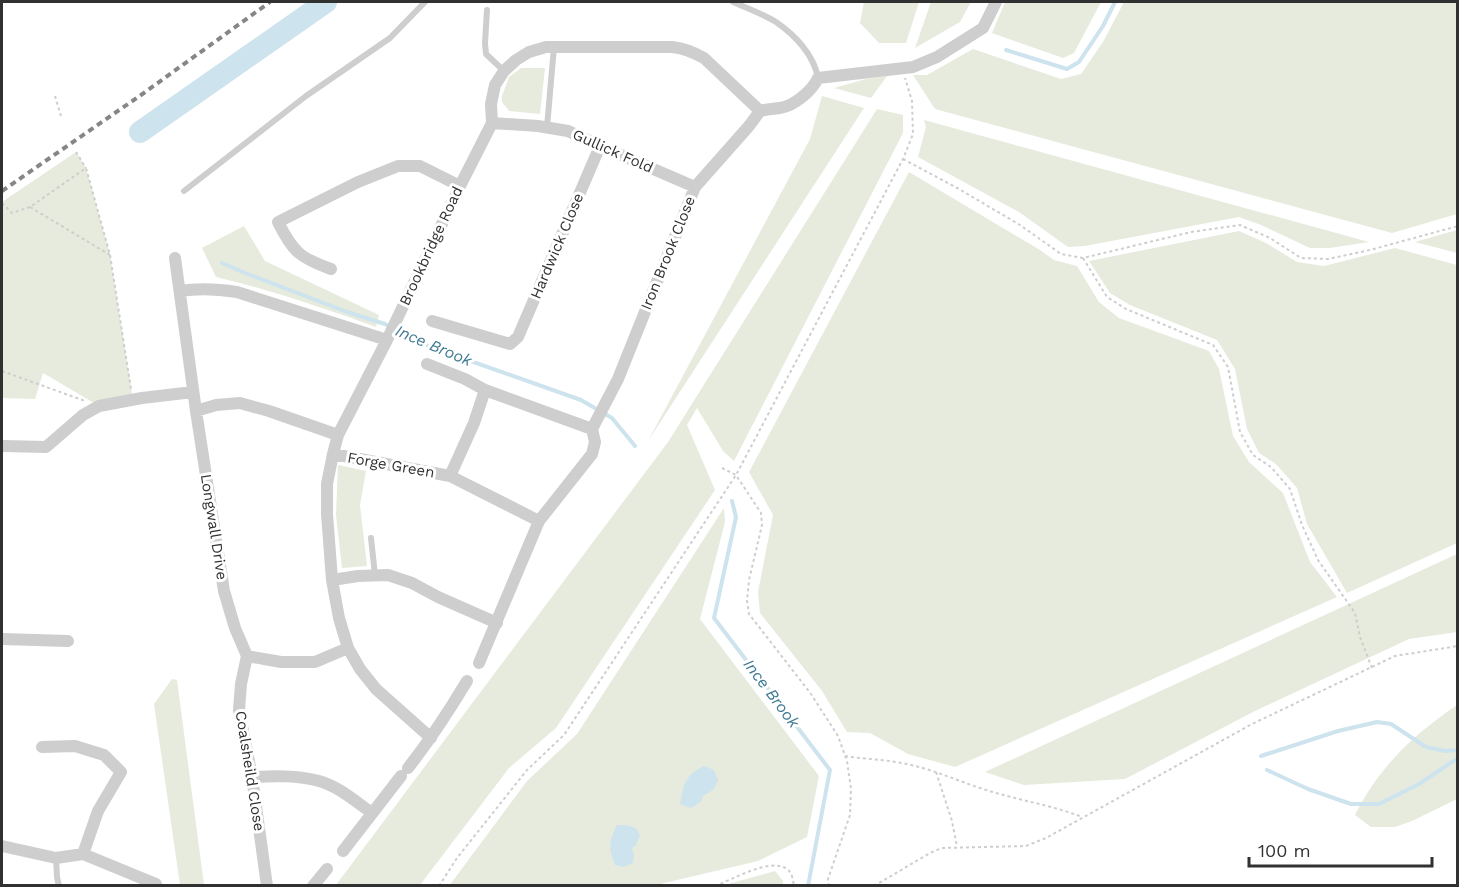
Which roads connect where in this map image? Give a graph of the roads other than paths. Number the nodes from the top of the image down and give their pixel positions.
1 (425, 2) edge
2 (733, 2) edge
3 (996, 2) edge
4 (487, 10) dead end
5 (554, 47) junction
6 (504, 71) junction
7 (818, 78) junction
8 (760, 111) junction
9 (492, 123) junction
10 (547, 127) junction
11 (600, 146) junction
12 (460, 186) junction
13 (695, 187) junction
14 (184, 192) dead end
15 (175, 258) dead end
16 (331, 269) dead end
17 (180, 291) junction
18 (432, 321) dead end
19 (388, 338) junction
20 (427, 364) dead end
21 (485, 390) junction
22 (193, 393) junction
23 (195, 411) junction
24 (593, 427) junction
25 (338, 435) junction
26 (2, 446) edge
27 (333, 454) junction
28 (450, 476) junction
29 (539, 521) junction
30 (371, 538) dead end
31 (375, 575) junction
32 (332, 580) junction
33 (496, 623) junction
34 (2, 639) edge
35 (68, 642) dead end
36 (348, 648) junction
37 (247, 656) junction
38 (479, 663) dead end
39 (467, 681) dead end
40 (431, 738) junction
41 (42, 747) dead end
42 (252, 777) junction
43 (372, 813) junction
44 (2, 846) edge
45 (343, 850) dead end
46 (83, 854) junction
47 (56, 858) junction
48 (327, 869) dead end
49 (156, 884) dead end
50 (60, 885) edge
51 (267, 885) edge
52 (313, 885) edge

1 - 14 lane
2 - 7 lane
3 - 7 street
4 - 6 lane
5 - 6 street, Brookbridge Road
5 - 8 street, Brookbridge Road
5 - 10 lane
6 - 9 street, Brookbridge Road
7 - 8 street
8 - 13 street, Iron Brook Close
9 - 10 street, Gullick Fold
9 - 12 street, Brookbridge Road
10 - 11 street, Gullick Fold
11 - 13 street, Gullick Fold
11 - 18 street, Hardwick Close
12 - 16 street
12 - 19 street, Brookbridge Road
13 - 24 street, Iron Brook Close
15 - 17 street, Longwall Drive
17 - 19 street
17 - 22 street, Longwall Drive
19 - 25 street, Brookbridge Road
20 - 21 street
21 - 24 street
21 - 28 street, Forge Green
22 - 23 street, Longwall Drive
22 - 26 street
23 - 25 street
23 - 37 street, Longwall Drive
24 - 29 street
25 - 27 street, Brookbridge Road
27 - 28 street, Forge Green
27 - 32 street, Brookbridge Road
28 - 29 street, Forge Green
29 - 33 street
30 - 31 lane
31 - 32 street
31 - 33 street
32 - 36 street, Brookbridge Road
33 - 38 street
34 - 35 street
36 - 37 street
36 - 40 street, Brookbridge Road
37 - 42 street, Coalsheild Close
39 - 40 street
40 - 43 street
41 - 46 street
42 - 43 street
42 - 51 street, Coalsheild Close
43 - 45 street
44 - 47 street
46 - 47 street
46 - 49 street
47 - 50 lane
48 - 52 street

